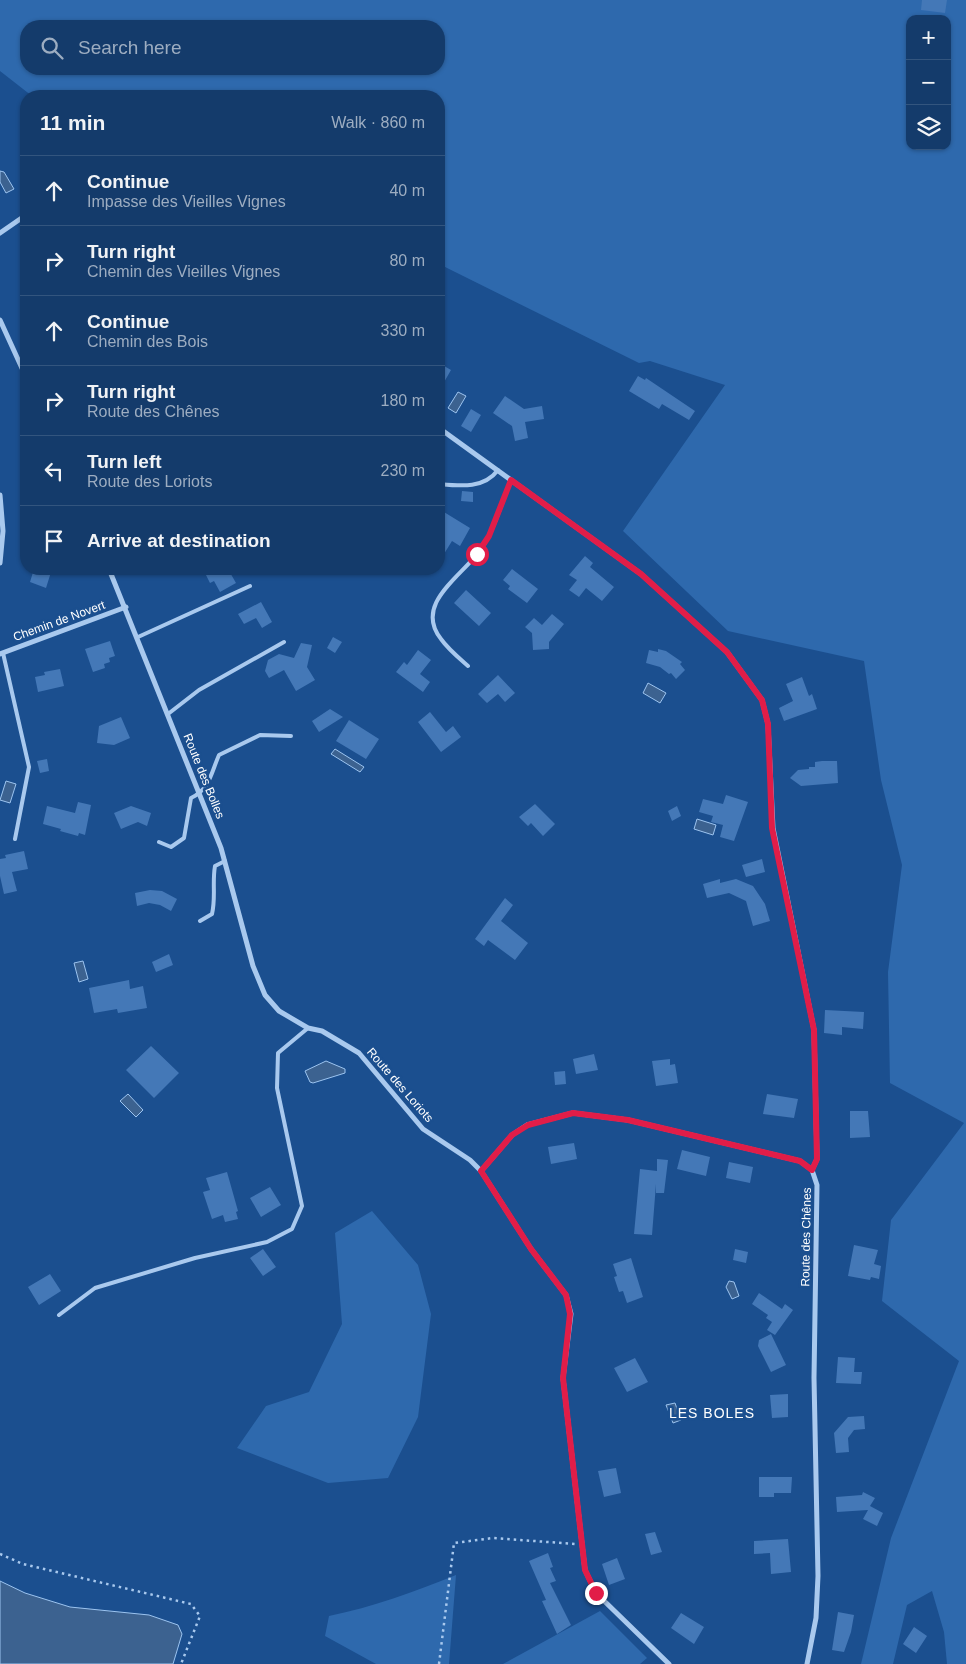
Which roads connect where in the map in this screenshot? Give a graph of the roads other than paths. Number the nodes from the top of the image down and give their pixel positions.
1 (20, 219) edge
2 (0, 233) edge
3 (0, 320) edge
4 (20, 364) edge
5 (445, 432) edge
6 (498, 470) junction
7 (511, 480) junction
8 (445, 484) edge
9 (0, 495) edge
10 (0, 564) edge
11 (112, 575) edge
12 (250, 586) dead end
13 (126, 607) junction
14 (138, 638) junction
15 (284, 642) dead end
16 (1, 654) edge
17 (468, 666) dead end
18 (168, 714) junction
19 (291, 736) dead end
20 (201, 793) junction
21 (15, 839) dead end
22 (159, 842) dead end
23 (225, 861) junction
24 (200, 921) dead end
25 (265, 995) joint
26 (308, 1028) junction
27 (812, 1170) junction
28 (481, 1171) junction
29 (59, 1315) dead end
30 (669, 1664) edge
31 (807, 1664) edge

1 - 2 street
3 - 4 street
5 - 6 street
6 - 7 street
6 - 8 lane
7 - 17 lane
7 - 27 street
9 - 10 street
11 - 13 street, Route des Bolles
12 - 14 lane
13 - 14 street, Route des Bolles
13 - 16 street, Chemin de Novert
14 - 18 street, Route des Bolles
15 - 18 lane
16 - 21 lane
18 - 20 street, Route des Bolles
19 - 20 lane
20 - 22 lane
20 - 23 street, Route des Bolles
23 - 24 lane
23 - 25 street, Route des Bolles
25 - 26 street, Route des Loriots
26 - 28 street, Route des Loriots
26 - 29 lane
27 - 28 street, Route des Chênes
27 - 31 street, Route des Chênes
28 - 30 street, Route des Loriots

